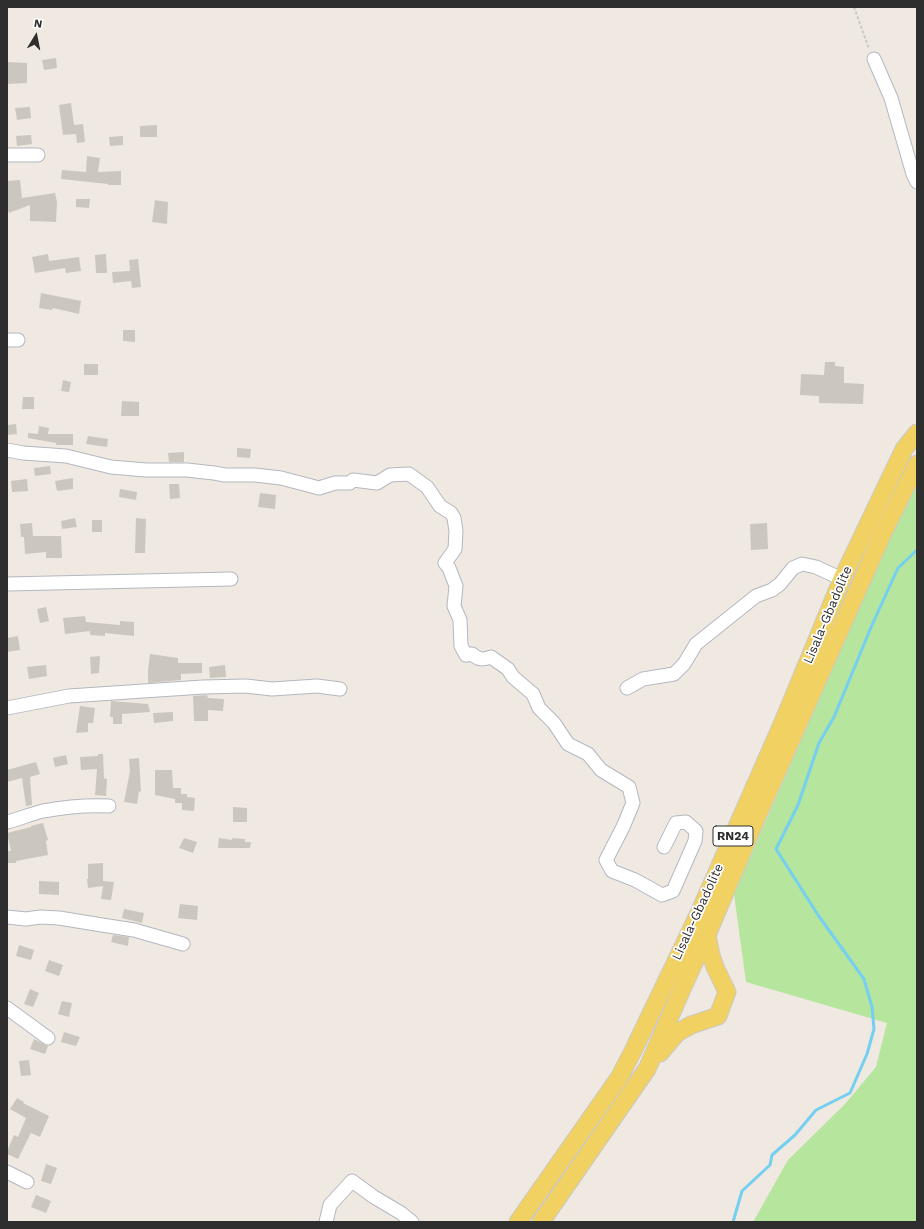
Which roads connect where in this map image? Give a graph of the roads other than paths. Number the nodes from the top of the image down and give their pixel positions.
1 (874, 59) road end
2 (7, 155) edge
3 (38, 155) dead end
4 (917, 182) edge
5 (917, 433) edge
6 (7, 450) edge
7 (917, 464) edge
8 (231, 578) dead end
9 (842, 579) junction
10 (7, 584) edge
11 (627, 688) dead end
12 (340, 689) dead end
13 (7, 708) edge
14 (109, 806) dead end
15 (7, 822) edge
16 (664, 848) dead end
17 (7, 917) edge
18 (707, 934) junction
19 (183, 944) dead end
20 (7, 1008) edge
21 (48, 1038) dead end
22 (647, 1069) junction
23 (7, 1172) edge
24 (27, 1182) dead end
25 (326, 1222) edge
26 (412, 1222) edge
27 (518, 1222) edge
28 (541, 1222) edge

1 - 4 street
2 - 3 street
5 - 9 main road, Lisala-Gbadolite / RN24
6 - 16 street
7 - 18 main road, Lisala-Gbadolite / RN24
8 - 10 street
9 - 11 street
9 - 27 main road, Lisala-Gbadolite / RN24
12 - 13 street
14 - 15 street
17 - 19 street
18 - 22 main road, Lisala-Gbadolite / RN24
18 - 22 main road
20 - 21 street
22 - 28 main road, Lisala-Gbadolite / RN24
23 - 24 street
25 - 26 street

